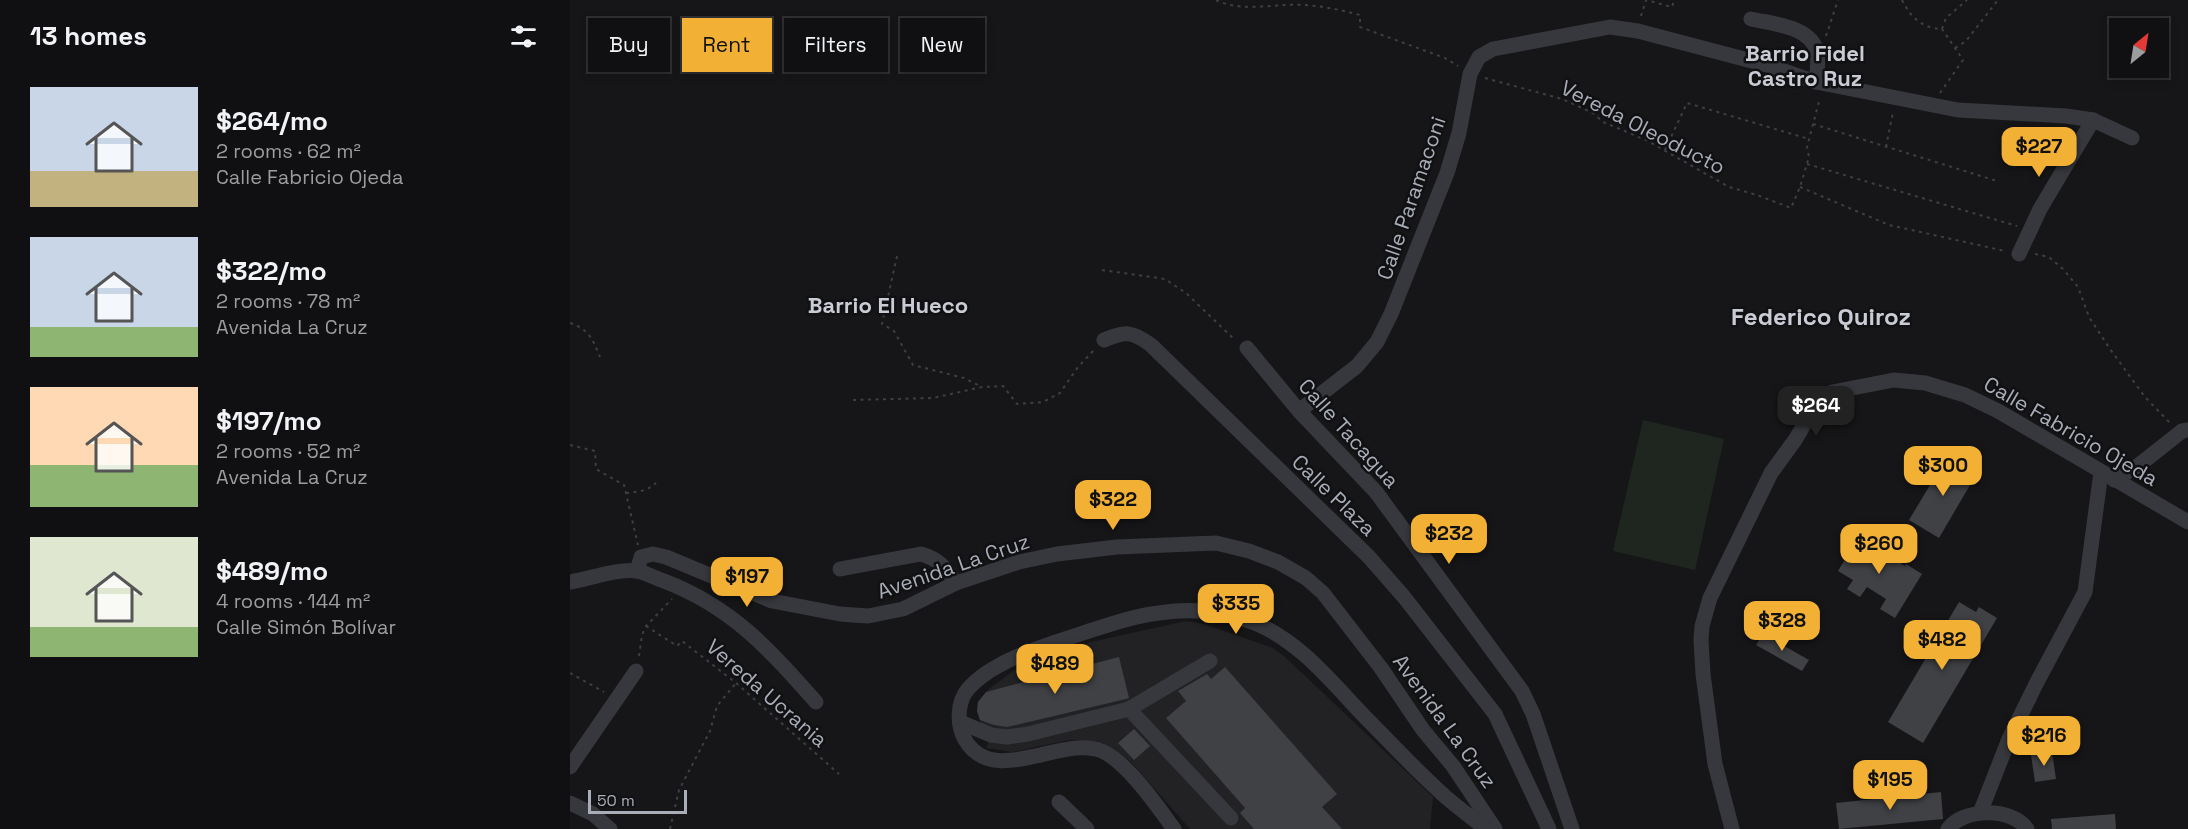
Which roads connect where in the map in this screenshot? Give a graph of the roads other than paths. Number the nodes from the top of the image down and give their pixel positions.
1 (1751, 19) dead end
2 (1820, 82) junction
3 (2092, 120) junction
4 (2132, 138) dead end
5 (2019, 254) road end
6 (1104, 340) road end
7 (1247, 348) road end
8 (1299, 411) junction
9 (2185, 431) edge
10 (2108, 476) junction
11 (2188, 522) edge
12 (639, 564) junction
13 (840, 568) dead end
14 (570, 582) edge
15 (956, 583) junction
16 (1210, 661) dead end
17 (636, 671) road end
18 (816, 702) dead end
19 (1129, 709) junction
20 (960, 722) junction
21 (570, 767) edge
22 (1059, 802) dead end
23 (570, 805) edge
24 (1980, 813) junction
25 (1231, 818) dead end
26 (610, 829) edge
27 (1087, 829) edge
28 (1174, 829) edge
29 (1486, 829) edge
30 (1495, 829) edge
31 (1549, 829) edge
32 (1572, 829) edge
33 (1732, 829) edge
34 (1948, 829) edge
35 (2027, 829) edge

1 - 2 street
2 - 3 street, Calle Paramaconi
2 - 8 street, Calle Paramaconi
3 - 4 street, Calle Paramaconi
3 - 5 street
6 - 31 street, Calle Plaza
7 - 8 street, Calle Tacagua
8 - 32 street, Calle Tacagua
9 - 10 street
10 - 11 street, Calle Fabricio Ojeda
10 - 24 street
10 - 33 street, Calle Fabricio Ojeda
12 - 14 street, Avenida La Cruz
12 - 15 street, Avenida La Cruz
12 - 18 street
13 - 15 street
15 - 30 street, Avenida La Cruz
16 - 19 street
17 - 21 street
19 - 20 street
19 - 25 street
20 - 28 street
20 - 29 street
22 - 27 street
23 - 26 street
24 - 34 street
24 - 35 street

